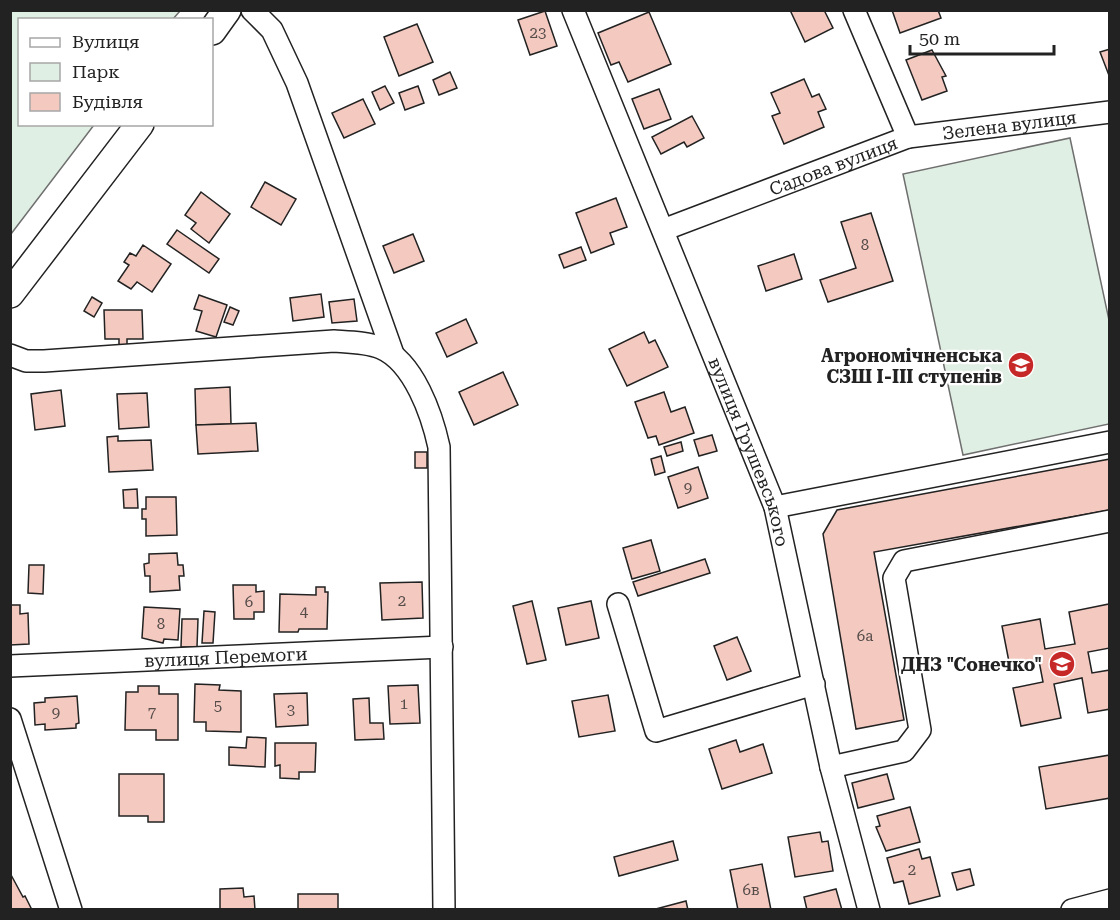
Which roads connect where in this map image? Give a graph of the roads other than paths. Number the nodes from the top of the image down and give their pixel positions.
1 (227, 10) edge
2 (252, 10) edge
3 (573, 10) edge
4 (854, 10) edge
5 (213, 30) edge
6 (1110, 112) edge
7 (138, 126) edge
8 (908, 137) junction
9 (663, 230) junction
10 (10, 294) edge
11 (393, 354) junction
12 (10, 355) edge
13 (1110, 442) edge
14 (775, 507) junction
15 (1110, 521) edge
16 (618, 604) dead end
17 (442, 647) junction
18 (10, 666) edge
19 (814, 684) junction
20 (10, 719) edge
21 (831, 767) junction
22 (1110, 900) edge
23 (71, 909) edge
24 (444, 909) edge
25 (869, 909) edge
26 (1072, 909) edge

1 - 5 main road
2 - 11 street
3 - 9 street, вулиця Грушевського
4 - 8 street, Садова вулиця
6 - 8 street, Зелена вулиця
7 - 10 main road
8 - 9 street, Садова вулиця
9 - 14 street, вулиця Грушевського
11 - 12 street
11 - 17 street
13 - 14 street
14 - 19 street, вулиця Грушевського
15 - 21 street
16 - 19 street
17 - 18 street, вулиця Перемоги
17 - 24 street
19 - 21 street, вулиця Грушевського
20 - 23 street
21 - 25 street, вулиця Грушевського
22 - 26 street

